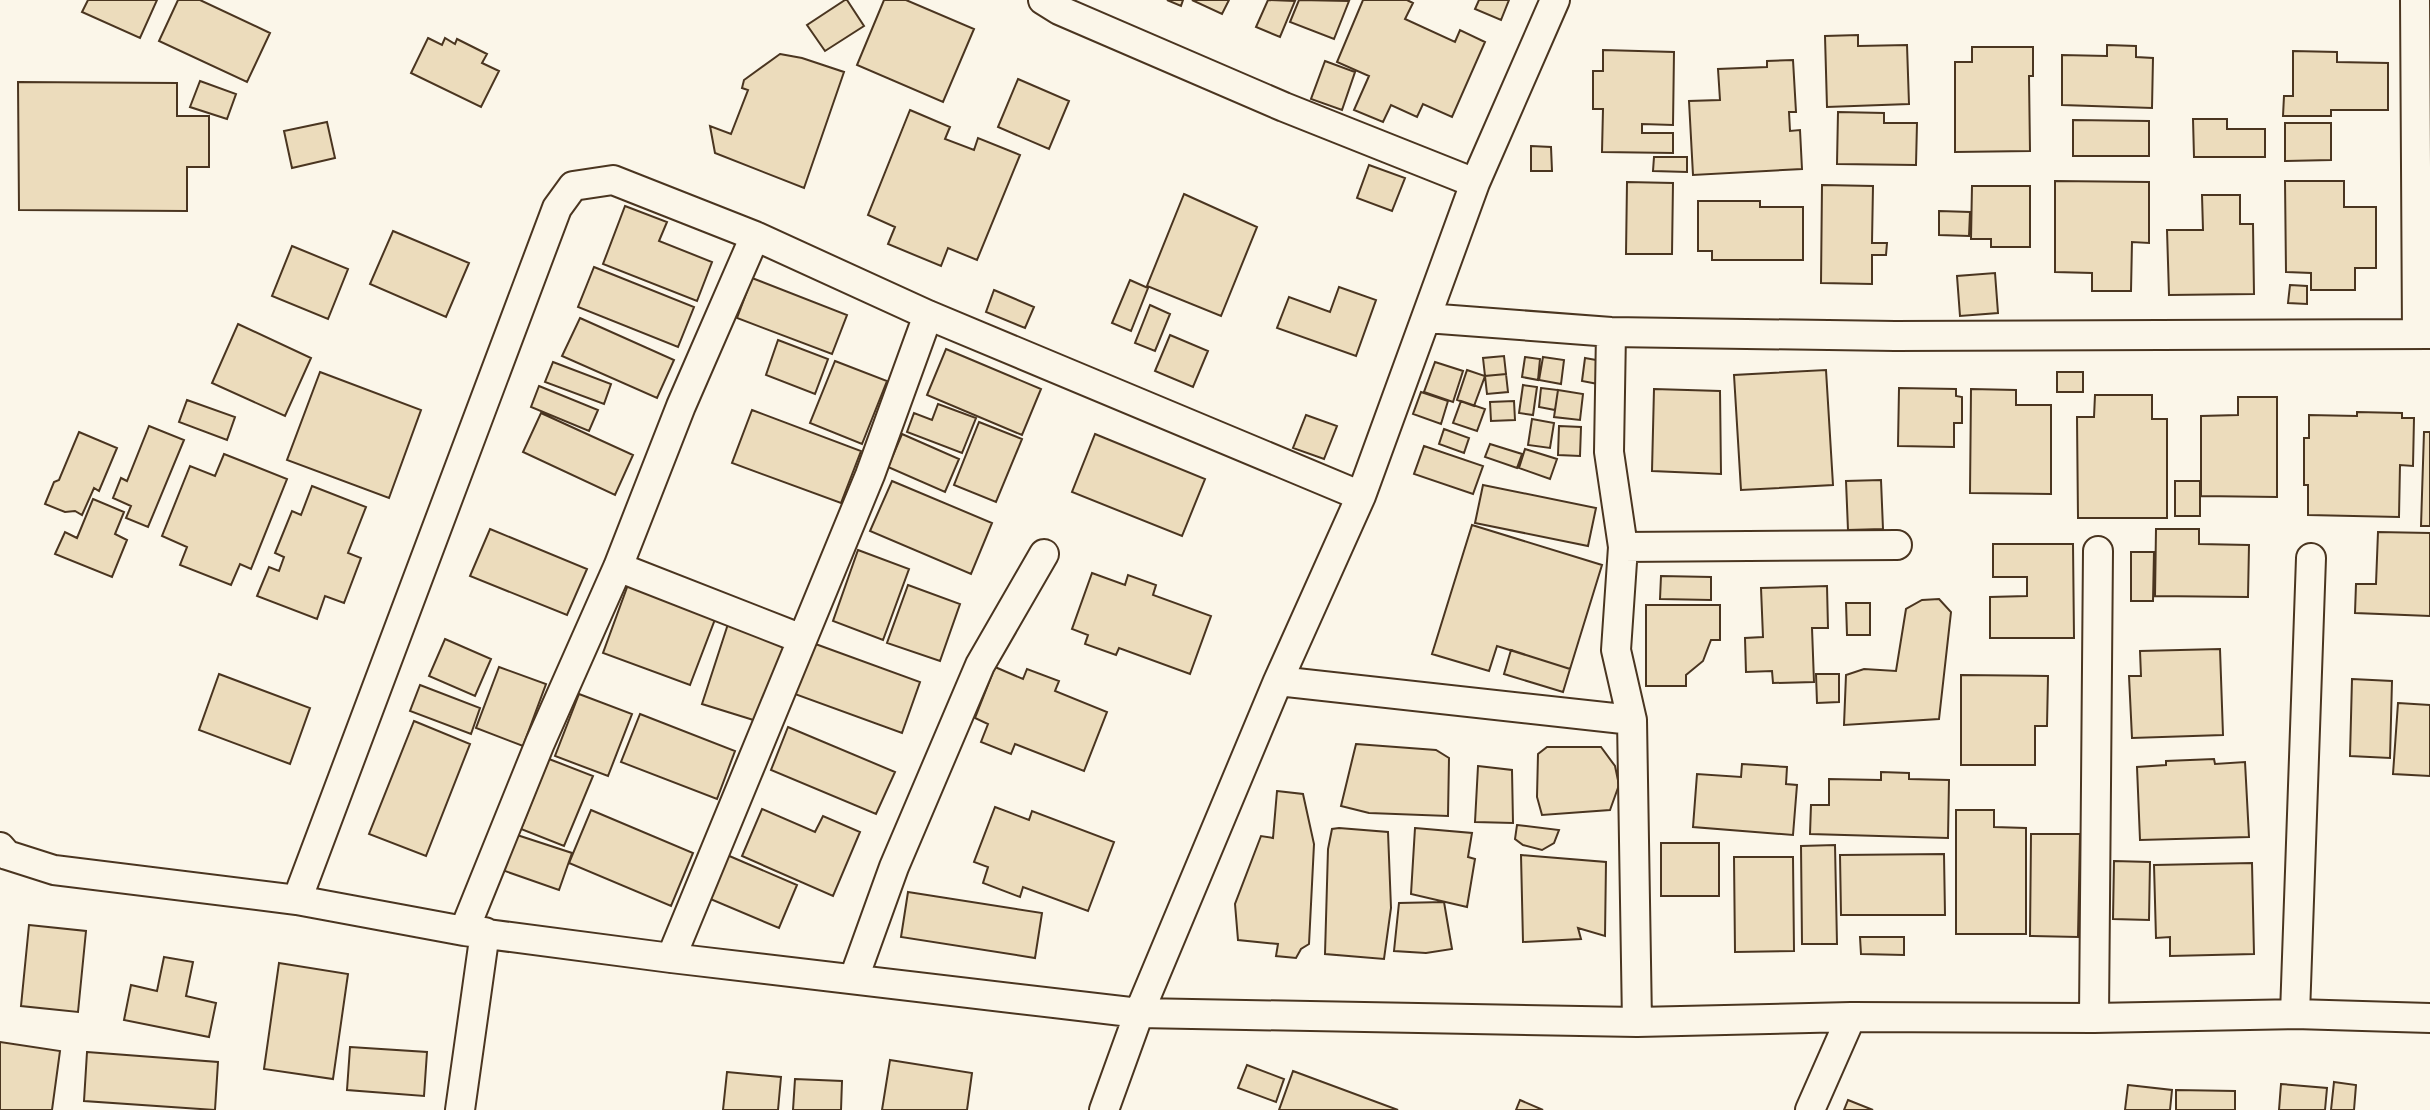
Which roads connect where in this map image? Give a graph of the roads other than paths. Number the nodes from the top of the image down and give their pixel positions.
1 (1043, 0) edge
2 (1555, 0) edge
3 (2414, 0) edge
4 (1475, 183) junction
5 (755, 236) junction
6 (928, 315) junction
7 (1426, 318) junction
8 (1611, 332) junction
9 (2423, 334) edge
10 (1361, 496) junction
11 (1897, 545) dead end
12 (1623, 547) junction
13 (2098, 551) dead end
14 (1044, 554) dead end
15 (2311, 558) dead end
16 (618, 567) junction
17 (802, 639) junction
18 (1278, 681) junction
19 (1632, 720) junction
20 (0, 847) edge
21 (297, 900) junction
22 (475, 932) junction
23 (671, 958) junction
24 (854, 978) junction
25 (1139, 1013) junction
26 (2295, 1014) junction
27 (1851, 1017) junction
28 (2094, 1018) junction
29 (2430, 1018) edge
30 (1637, 1022) junction
31 (460, 1110) edge
32 (1104, 1110) edge
33 (1810, 1110) edge

1 - 4 street
2 - 4 street
3 - 9 street
4 - 7 street
5 - 6 street
5 - 16 street
5 - 21 street
6 - 10 street
6 - 17 street
7 - 8 street
7 - 10 street
8 - 9 street
8 - 12 street
10 - 18 street
11 - 12 street
12 - 19 street
13 - 28 street
14 - 24 street
15 - 26 street
16 - 17 street
16 - 22 street
17 - 23 street
18 - 19 street
18 - 25 street
19 - 30 street
20 - 21 street
21 - 22 street
22 - 23 street
22 - 31 street
23 - 24 street
24 - 25 street
25 - 30 street
25 - 32 street
26 - 28 street
26 - 29 street
27 - 28 street
27 - 30 street
27 - 33 street

